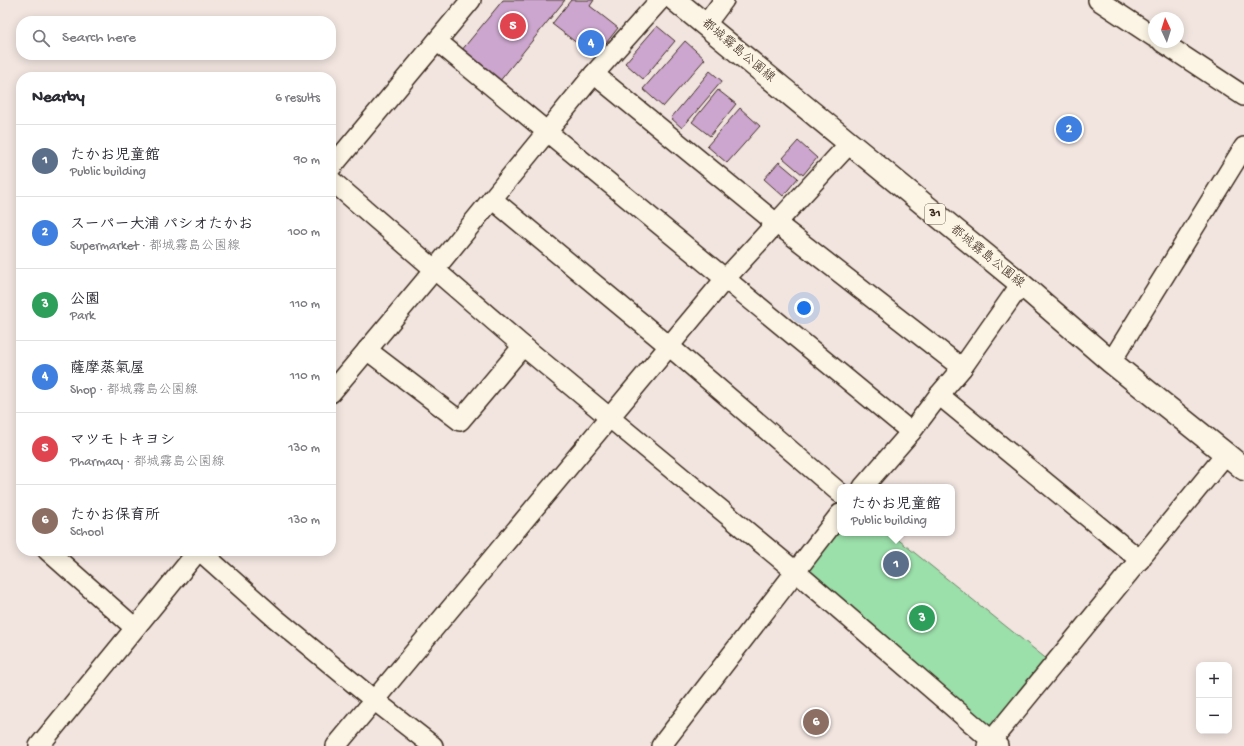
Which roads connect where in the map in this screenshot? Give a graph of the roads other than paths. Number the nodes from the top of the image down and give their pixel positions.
1 (471, 0) edge
2 (660, 0) edge
3 (675, 0) edge
4 (724, 0) edge
5 (1098, 0) edge
6 (706, 24) junction
7 (1148, 33) edge
8 (437, 41) junction
9 (1171, 48) edge
10 (594, 74) junction
11 (1244, 96) edge
12 (547, 132) junction
13 (849, 144) junction
14 (1244, 147) edge
15 (336, 162) edge
16 (336, 184) edge
17 (492, 199) junction
18 (776, 223) junction
19 (435, 269) junction
20 (725, 279) junction
21 (1021, 284) junction
22 (523, 346) junction
23 (669, 346) junction
24 (367, 350) junction
25 (1111, 362) junction
26 (962, 368) junction
27 (336, 387) edge
28 (939, 395) junction
29 (609, 417) junction
30 (911, 432) junction
31 (1226, 454) junction
32 (1244, 469) edge
33 (866, 484) edge
34 (837, 490) edge
35 (837, 518) edge
36 (54, 556) edge
37 (195, 556) edge
38 (205, 556) edge
39 (1140, 560) junction
40 (795, 571) junction
41 (135, 628) junction
42 (374, 700) junction
43 (992, 744) edge
44 (39, 746) edge
45 (336, 746) edge
46 (433, 746) edge
47 (661, 746) edge

1 - 8 street
2 - 10 street
3 - 6 main road, 都城霧島公園線 / 31
4 - 6 street
5 - 7 street
6 - 13 main road, 都城霧島公園線 / 31
8 - 12 street
8 - 15 street
9 - 11 street
10 - 12 street
10 - 18 street
12 - 17 street
12 - 20 street
13 - 18 street
13 - 21 main road, 都城霧島公園線 / 31
14 - 25 street
16 - 19 street
17 - 19 street
17 - 23 street
18 - 20 street
18 - 26 street
19 - 22 street
19 - 24 street
20 - 23 street
20 - 30 street
21 - 25 main road, 都城霧島公園線 / 31
21 - 26 street
22 - 24 street
22 - 29 street
23 - 29 street
23 - 34 street
24 - 27 street
25 - 31 main road, 都城霧島公園線 / 31
26 - 28 street
28 - 30 street
28 - 39 street
29 - 40 street
29 - 42 street
30 - 33 street
31 - 32 main road, 都城霧島公園線 / 31
31 - 39 street
35 - 40 street
36 - 41 street
37 - 41 street
38 - 42 street
39 - 43 street
40 - 43 street
40 - 47 street
41 - 44 street
42 - 45 street
42 - 46 street

